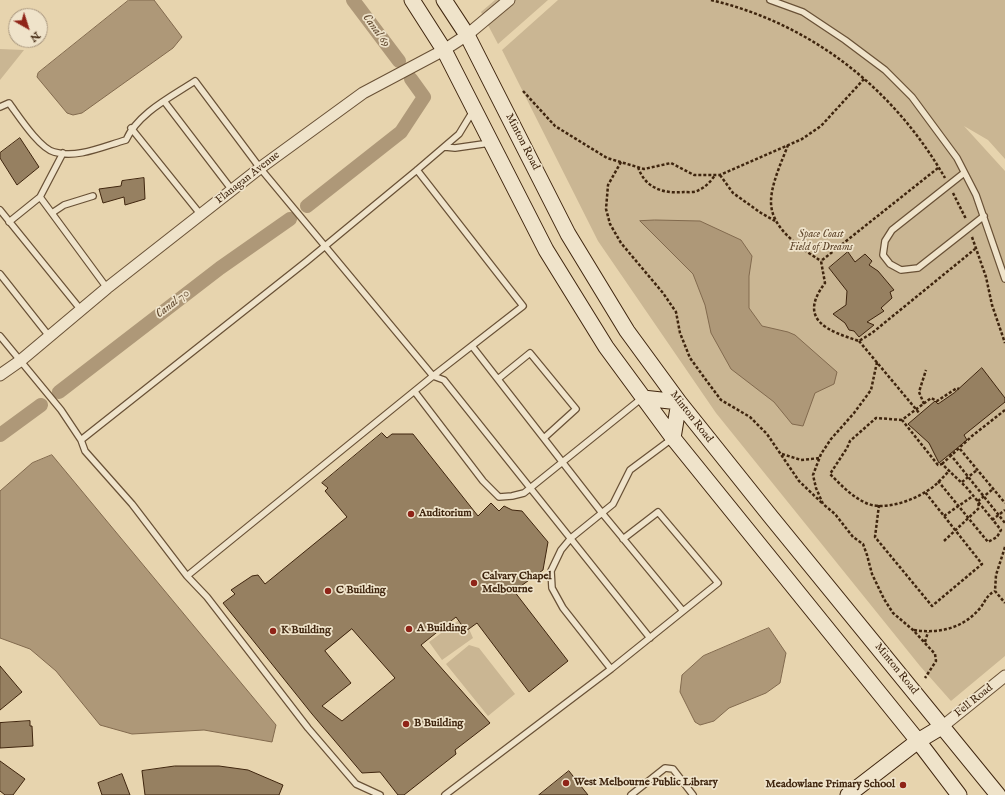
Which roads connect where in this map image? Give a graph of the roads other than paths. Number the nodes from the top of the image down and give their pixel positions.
1 (412, 0) edge
2 (444, 0) edge
3 (509, 0) edge
4 (770, 0) edge
5 (467, 36) junction
6 (444, 50) junction
7 (164, 101) junction
8 (0, 107) edge
9 (474, 109) junction
10 (131, 128) junction
11 (492, 142) junction
12 (445, 147) junction
13 (63, 153) junction
14 (260, 168) junction
15 (417, 170) junction
16 (964, 172) junction
17 (232, 190) junction
18 (93, 196) dead end
19 (40, 197) junction
20 (0, 210) edge
21 (52, 213) junction
22 (200, 215) junction
23 (984, 216) junction
24 (9, 222) junction
25 (325, 246) junction
26 (0, 274) edge
27 (1005, 279) edge
28 (107, 288) junction
29 (81, 310) junction
30 (0, 336) edge
31 (49, 336) junction
32 (472, 346) junction
33 (20, 361) junction
34 (0, 375) edge
35 (433, 376) junction
36 (498, 379) junction
37 (415, 392) junction
38 (643, 398) junction
39 (679, 402) junction
40 (544, 438) junction
41 (673, 438) junction
42 (81, 440) junction
43 (562, 462) junction
44 (530, 488) junction
45 (602, 513) junction
46 (571, 538) junction
47 (623, 539) junction
48 (187, 576) junction
49 (683, 611) junction
50 (650, 638) junction
51 (611, 669) junction
52 (1005, 676) edge
53 (943, 726) junction
54 (918, 741) junction
55 (380, 795) edge
56 (445, 795) edge
57 (631, 795) edge
58 (693, 795) edge
59 (848, 795) edge
60 (959, 795) edge
61 (998, 795) edge

1 - 6 main road
2 - 5 main road, Minton Road
3 - 5 street, Flanagan Avenue
4 - 16 lane
5 - 6 street, Flanagan Avenue
5 - 39 main road, Minton Road
6 - 9 main road
6 - 14 street, Flanagan Avenue
7 - 10 lane
7 - 14 lane
7 - 17 lane
8 - 13 lane
9 - 11 main road
9 - 12 lane
10 - 13 lane
10 - 22 lane
11 - 12 lane
11 - 38 main road
12 - 15 lane
13 - 19 lane
14 - 17 street, Flanagan Avenue
14 - 25 lane
15 - 25 lane
15 - 32 lane
16 - 23 lane
16 - 23 lane
17 - 22 street, Flanagan Avenue
18 - 21 lane
19 - 21 lane
19 - 24 lane
20 - 24 lane
21 - 28 lane
22 - 28 street, Flanagan Avenue
23 - 27 lane
24 - 29 lane
25 - 35 lane
25 - 42 lane
26 - 31 lane
28 - 29 street, Flanagan Avenue
29 - 31 street, Flanagan Avenue
30 - 33 lane
31 - 33 street, Flanagan Avenue
32 - 35 lane
32 - 36 lane
33 - 34 street, Flanagan Avenue
33 - 42 lane
35 - 37 lane
35 - 44 lane
36 - 40 lane
36 - 40 lane
37 - 44 lane
37 - 48 lane
38 - 39 main road
38 - 41 main road
38 - 43 lane
39 - 41 main road
39 - 53 main road, Minton Road
40 - 43 lane
41 - 45 lane
41 - 54 main road
42 - 48 lane
43 - 44 lane
43 - 45 lane
44 - 46 lane
45 - 46 lane
45 - 47 lane
46 - 50 lane
46 - 51 lane
47 - 49 lane
47 - 49 lane
48 - 55 lane
49 - 50 lane
50 - 51 lane
51 - 56 lane
52 - 53 street, Fell Road
53 - 54 main road
53 - 61 main road, Minton Road
54 - 59 main road
54 - 60 main road
57 - 58 lane

